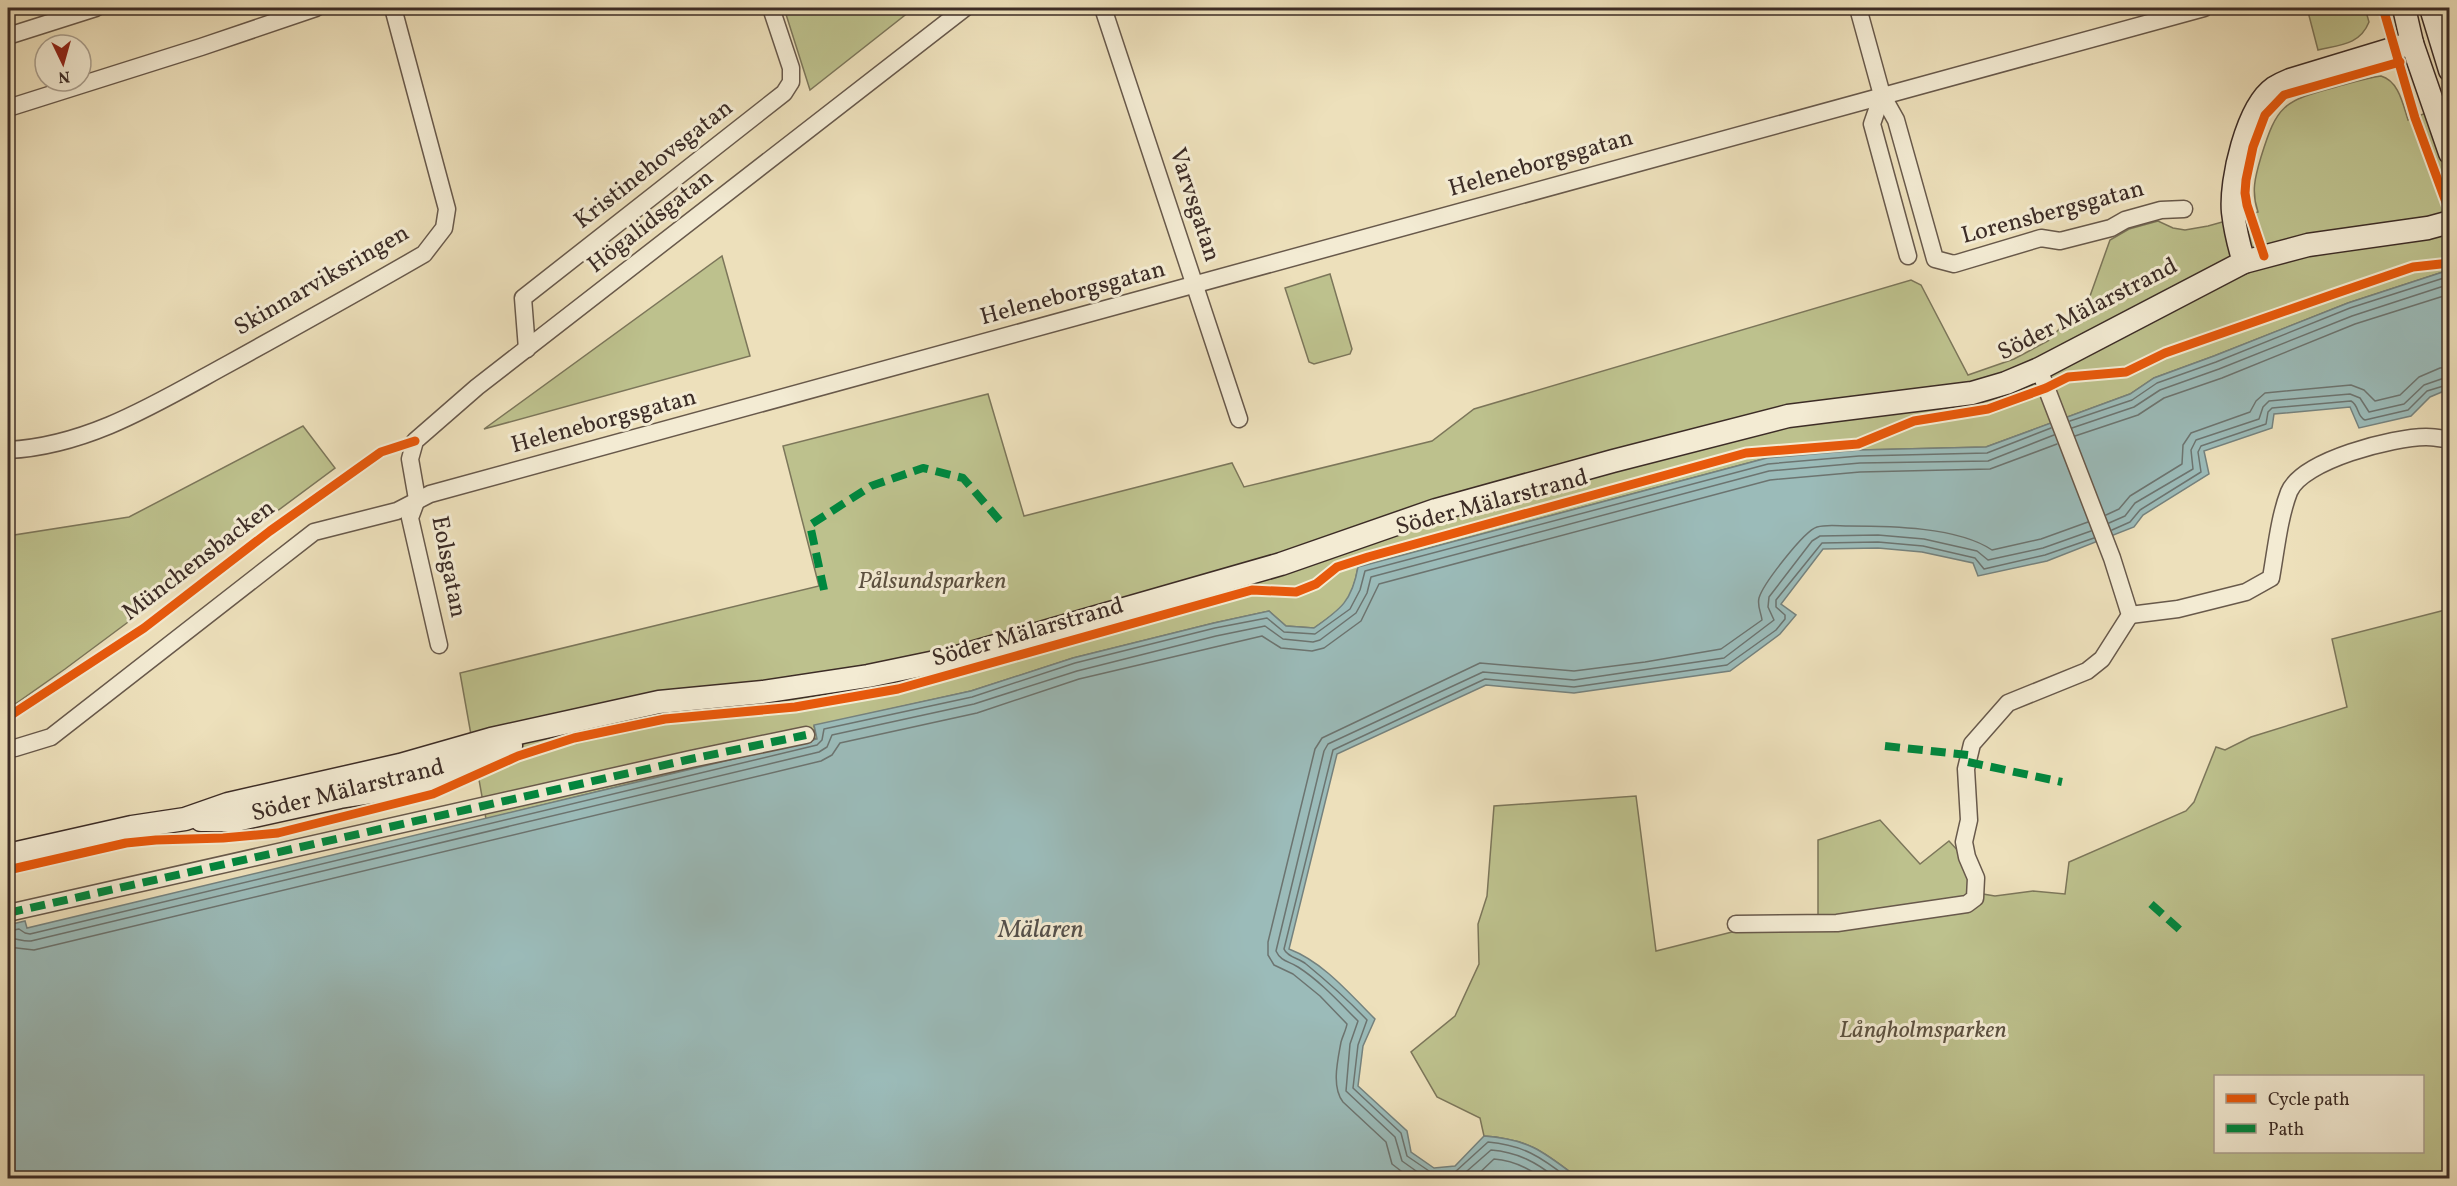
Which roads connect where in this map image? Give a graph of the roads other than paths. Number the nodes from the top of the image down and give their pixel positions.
1 (96, 8) edge
2 (316, 8) edge
3 (393, 8) edge
4 (771, 8) edge
5 (965, 8) edge
6 (1103, 8) edge
7 (1858, 8) edge
8 (2204, 8) edge
9 (2404, 8) edge
10 (2431, 8) edge
11 (8, 36) edge
12 (2412, 44) junction
13 (2450, 70) edge
14 (1882, 94) junction
15 (8, 108) edge
16 (2450, 153) edge
17 (2184, 209) dead end
18 (2450, 222) edge
19 (1908, 256) dead end
20 (2244, 262) junction
21 (1196, 285) junction
22 (527, 349) junction
23 (2039, 369) junction
24 (1239, 419) dead end
25 (2450, 439) edge
26 (8, 450) edge
27 (417, 499) junction
28 (2130, 615) junction
29 (439, 645) dead end
30 (806, 735) dead end
31 (15, 748) dead end
32 (8, 855) edge
33 (8, 913) edge
34 (1736, 924) dead end

1 - 11 street
2 - 15 street
3 - 26 street, Skinnarviksringen
4 - 22 street, Kristinehovsgatan
5 - 22 street, Högalidsgatan
6 - 21 street, Varvsgatan
7 - 14 street
8 - 14 street, Heleneborgsgatan
9 - 12 street
10 - 13 street
12 - 16 street
12 - 20 street
14 - 17 street, Lorensbergsgatan
14 - 19 street
14 - 21 street, Heleneborgsgatan
18 - 20 street, Söder Mälarstrand
20 - 23 street, Söder Mälarstrand
21 - 24 street, Varvsgatan
21 - 27 street, Heleneborgsgatan
22 - 27 street, Högalidsgatan
23 - 28 street
23 - 32 street, Söder Mälarstrand
25 - 28 street
27 - 29 street, Eolsgatan
27 - 31 street, Heleneborgsgatan
28 - 34 street
30 - 33 street

